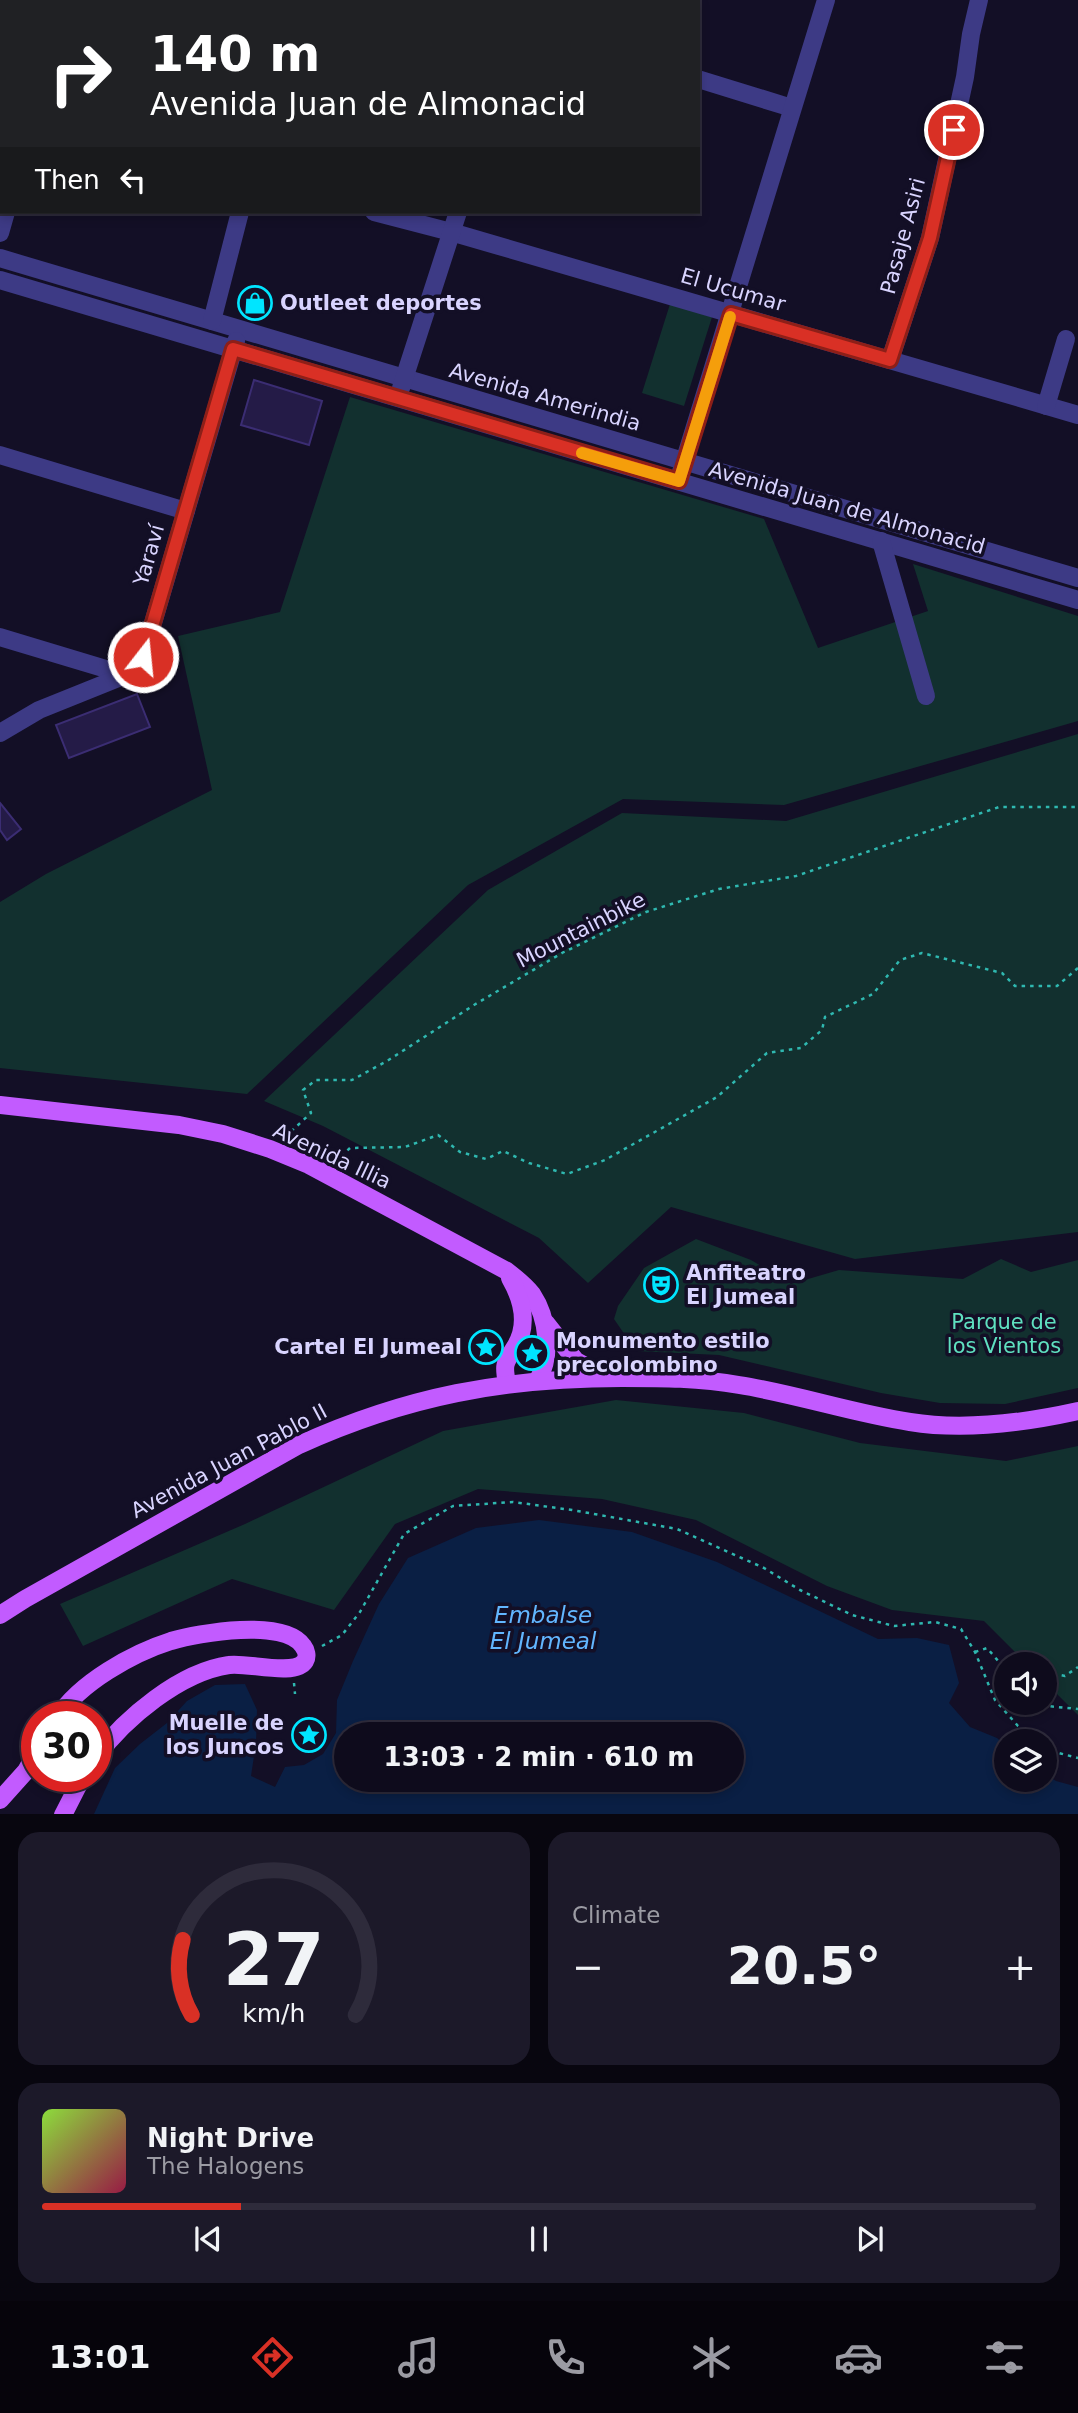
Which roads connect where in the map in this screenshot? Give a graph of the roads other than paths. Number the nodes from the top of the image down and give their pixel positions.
1 (826, 0) edge
2 (979, 0) edge
3 (700, 80) edge
4 (792, 108) junction
5 (5, 214) edge
6 (239, 214) edge
7 (382, 214) edge
8 (457, 214) edge
9 (451, 232) junction
10 (0, 233) edge
11 (0, 258) edge
12 (0, 280) edge
13 (731, 314) junction
14 (212, 321) junction
15 (240, 329) junction
16 (1066, 339) dead end
17 (233, 349) junction
18 (890, 360) junction
19 (404, 379) junction
20 (397, 398) junction
21 (1046, 406) junction
22 (1078, 415) edge
23 (0, 455) edge
24 (684, 461) junction
25 (679, 481) junction
26 (186, 511) junction
27 (881, 541) junction
28 (1078, 578) edge
29 (1078, 600) edge
30 (0, 637) edge
31 (126, 675) junction
32 (926, 696) dead end
33 (0, 733) edge
34 (0, 1105) edge
35 (507, 1271) junction
36 (543, 1318) junction
37 (607, 1378) junction
38 (538, 1380) junction
39 (508, 1383) junction
40 (1078, 1411) edge
41 (0, 1615) edge
42 (71, 1701) edge
43 (112, 1738) edge
44 (21, 1777) edge
45 (75, 1792) edge
46 (0, 1800) edge
47 (64, 1814) edge

1 - 4 street
2 - 18 street, Pasaje Asiri
3 - 4 street
4 - 13 street
5 - 10 street
6 - 14 street
7 - 9 street, El Ucumar
8 - 9 street
9 - 13 street, El Ucumar
9 - 19 street
11 - 14 street, Avenida Amerindia
12 - 17 street, Avenida Juan de Almonacid
13 - 18 street, El Ucumar
13 - 24 street
14 - 15 street, Avenida Amerindia
15 - 17 street, Yaraví
15 - 19 street, Avenida Amerindia
16 - 21 street
17 - 20 street, Avenida Juan de Almonacid
17 - 26 street, Yaraví
18 - 21 street, El Ucumar
19 - 20 street
19 - 24 street, Avenida Amerindia
20 - 25 street, Avenida Juan de Almonacid
21 - 22 street, El Ucumar
23 - 26 street
24 - 25 street
24 - 28 street, Avenida Amerindia
25 - 27 street, Avenida Juan de Almonacid
26 - 31 street, Yaraví
27 - 29 street, Avenida Juan de Almonacid
27 - 32 street
30 - 31 street
31 - 33 street
34 - 35 main road, Avenida Illia
35 - 36 main road, Avenida Illia
35 - 39 main road
36 - 37 main road, Avenida Illia
36 - 38 main road, Avenida Illia
37 - 38 main road, Avenida Juan Pablo II
37 - 40 main road, Avenida Juan Pablo II
38 - 39 main road, Avenida Juan Pablo II
39 - 41 main road, Avenida Juan Pablo II
42 - 43 main road
44 - 46 main road
45 - 47 main road

